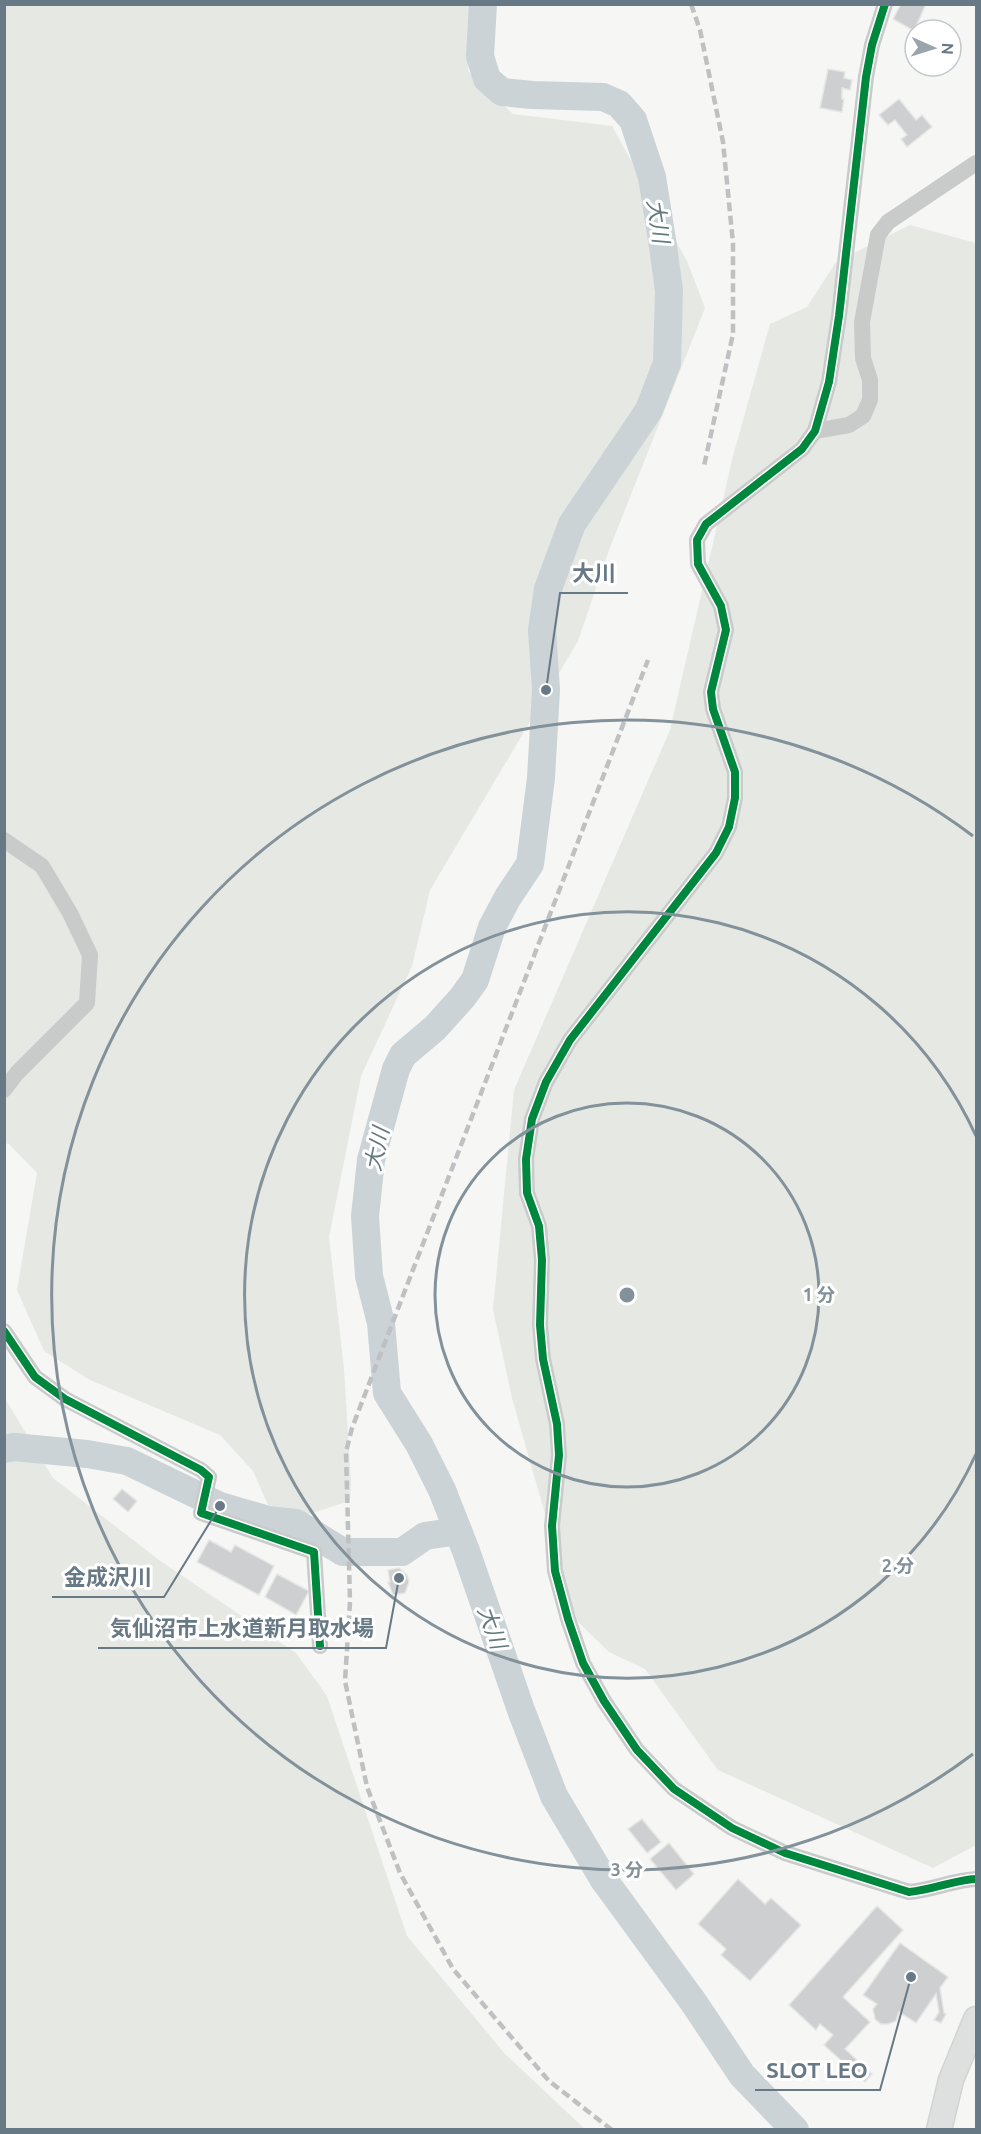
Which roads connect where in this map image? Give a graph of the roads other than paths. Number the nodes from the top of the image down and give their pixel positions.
1 (885, 4) edge
2 (976, 163) edge
3 (815, 431) junction
4 (4, 840) edge
5 (4, 1090) edge
6 (4, 1331) edge
7 (320, 1646) dead end
8 (976, 1879) edge
9 (976, 2019) edge
10 (939, 2130) edge

1 - 3 street
2 - 3 street
3 - 8 street
4 - 5 street
6 - 7 street
9 - 10 highway

